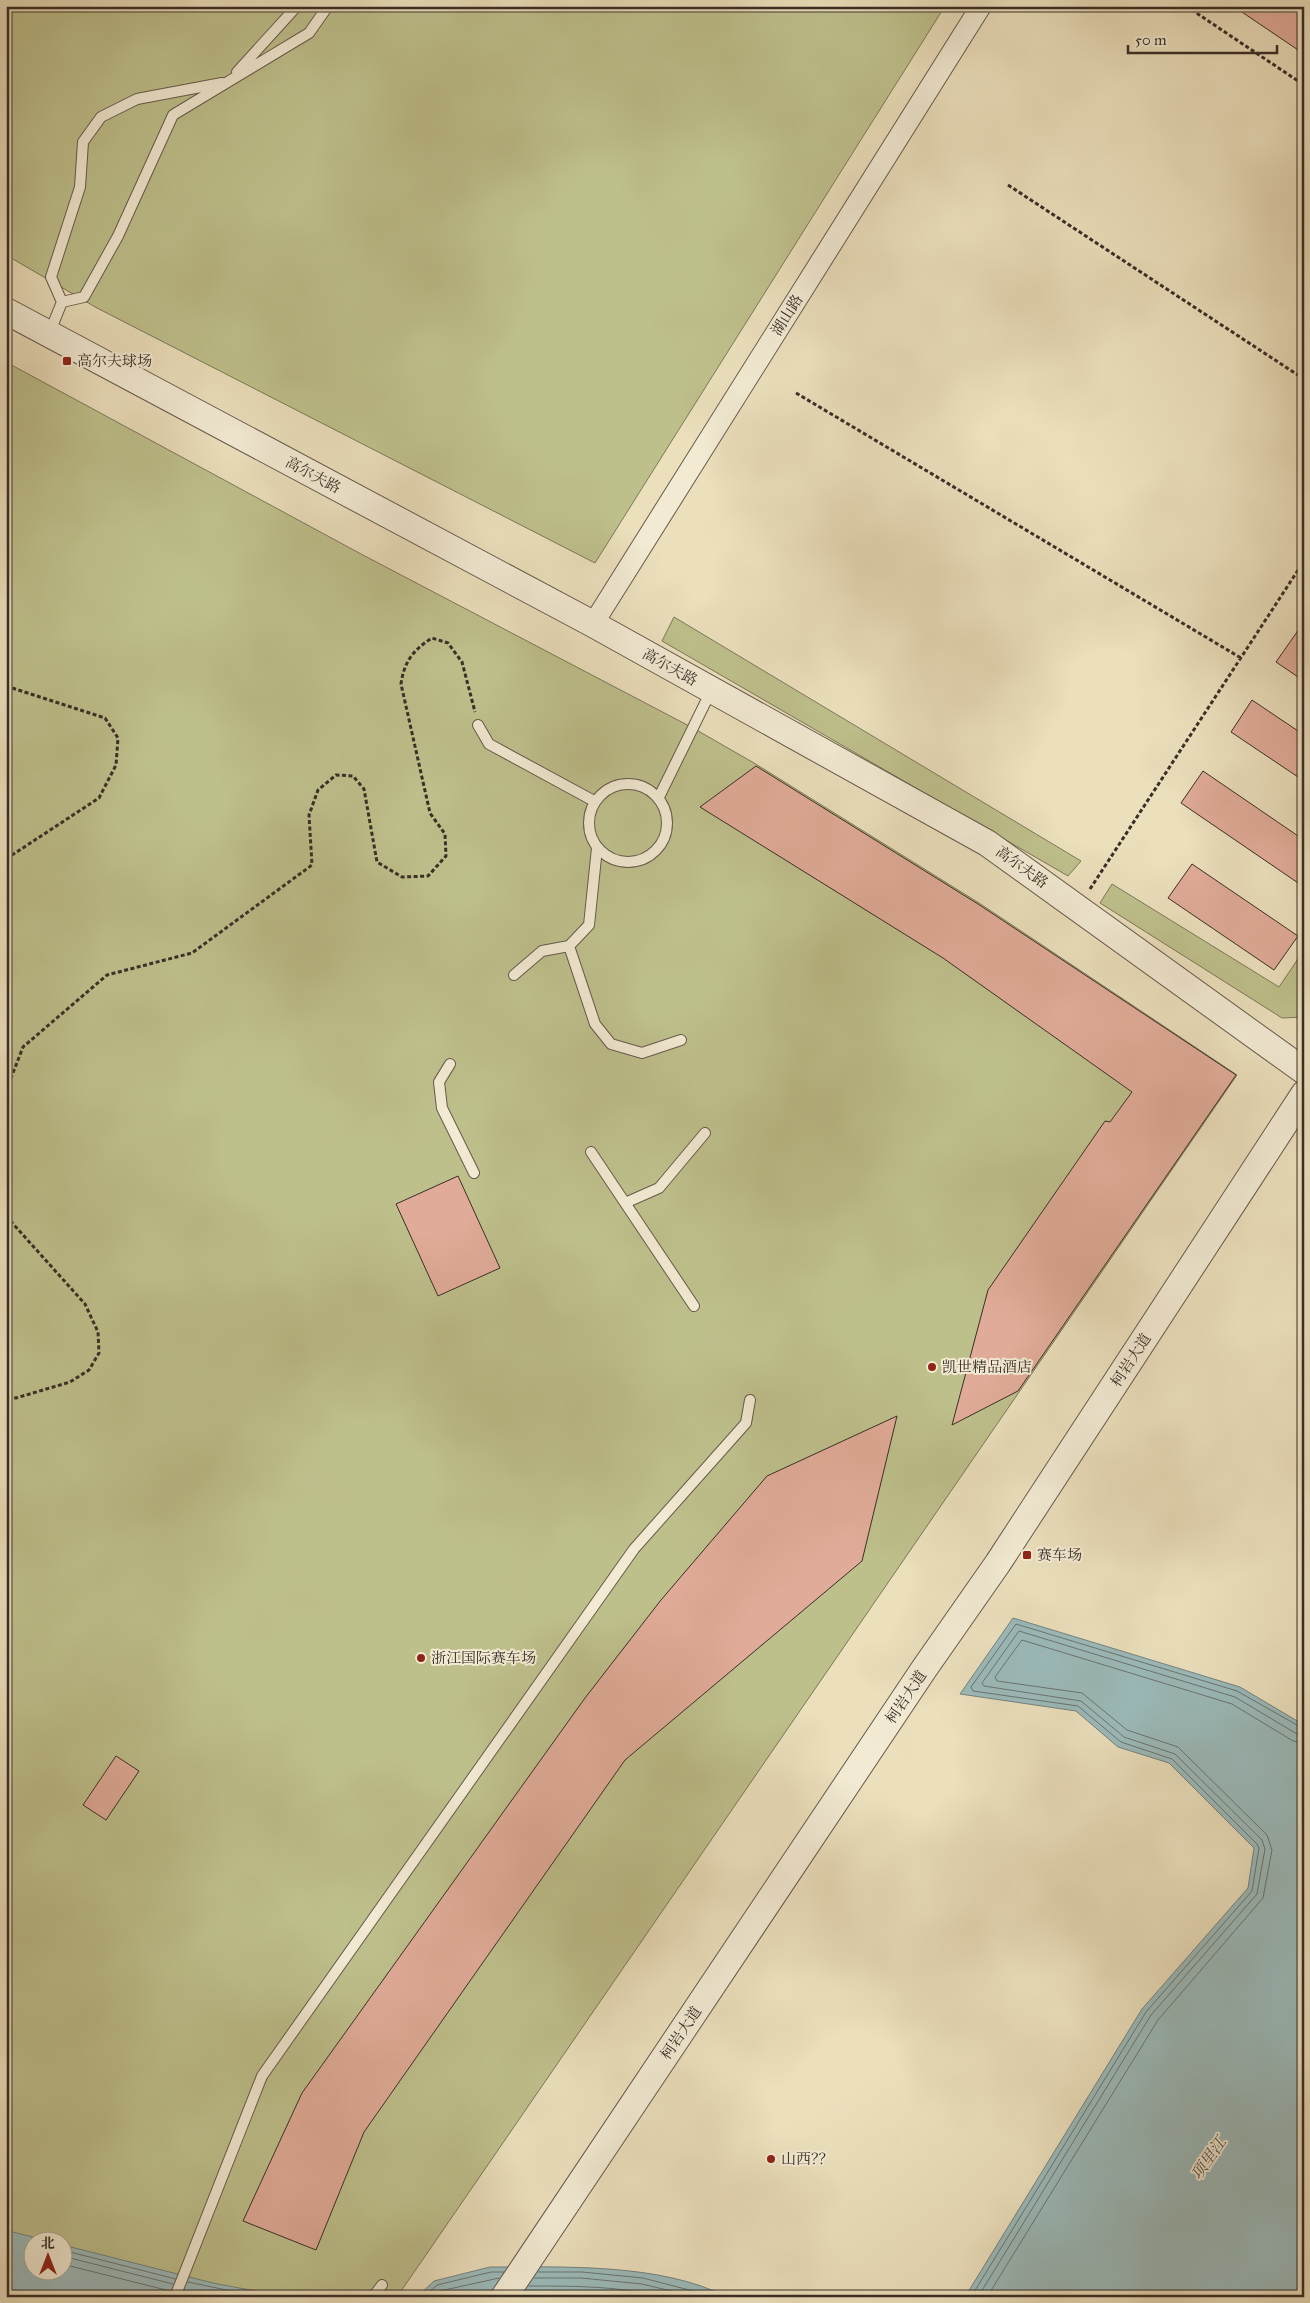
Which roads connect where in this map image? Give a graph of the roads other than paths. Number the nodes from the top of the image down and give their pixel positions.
1 (297, 6) edge
2 (328, 6) edge
3 (981, 6) edge
4 (228, 82) junction
5 (62, 302) junction
6 (6, 311) edge
7 (49, 334) junction
8 (593, 624) junction
9 (711, 690) junction
10 (478, 725) road end
11 (659, 797) junction
12 (594, 801) junction
13 (597, 848) junction
14 (569, 946) junction
15 (514, 976) dead end
16 (681, 1040) dead end
17 (450, 1064) dead end
18 (1304, 1071) edge
19 (1304, 1094) edge
20 (705, 1133) dead end
21 (591, 1152) dead end
22 (474, 1173) dead end
23 (625, 1203) junction
24 (694, 1306) dead end
25 (750, 1400) dead end
26 (382, 2285) dead end
27 (175, 2297) edge
28 (373, 2297) edge
29 (504, 2297) edge

1 - 4 lane
2 - 4 lane
3 - 8 street, 湖山路
4 - 5 lane
4 - 5 lane
5 - 7 lane
6 - 7 street, 高尔夫路
7 - 8 street, 高尔夫路
8 - 9 street, 高尔夫路
9 - 11 lane
9 - 18 street, 高尔夫路
10 - 12 lane
11 - 12 lane
11 - 13 lane
12 - 13 lane
13 - 14 lane
14 - 15 lane
14 - 16 lane
17 - 22 lane
19 - 29 street, 柯岩大道
20 - 23 lane
21 - 23 lane
23 - 24 lane
25 - 27 lane
26 - 28 lane

